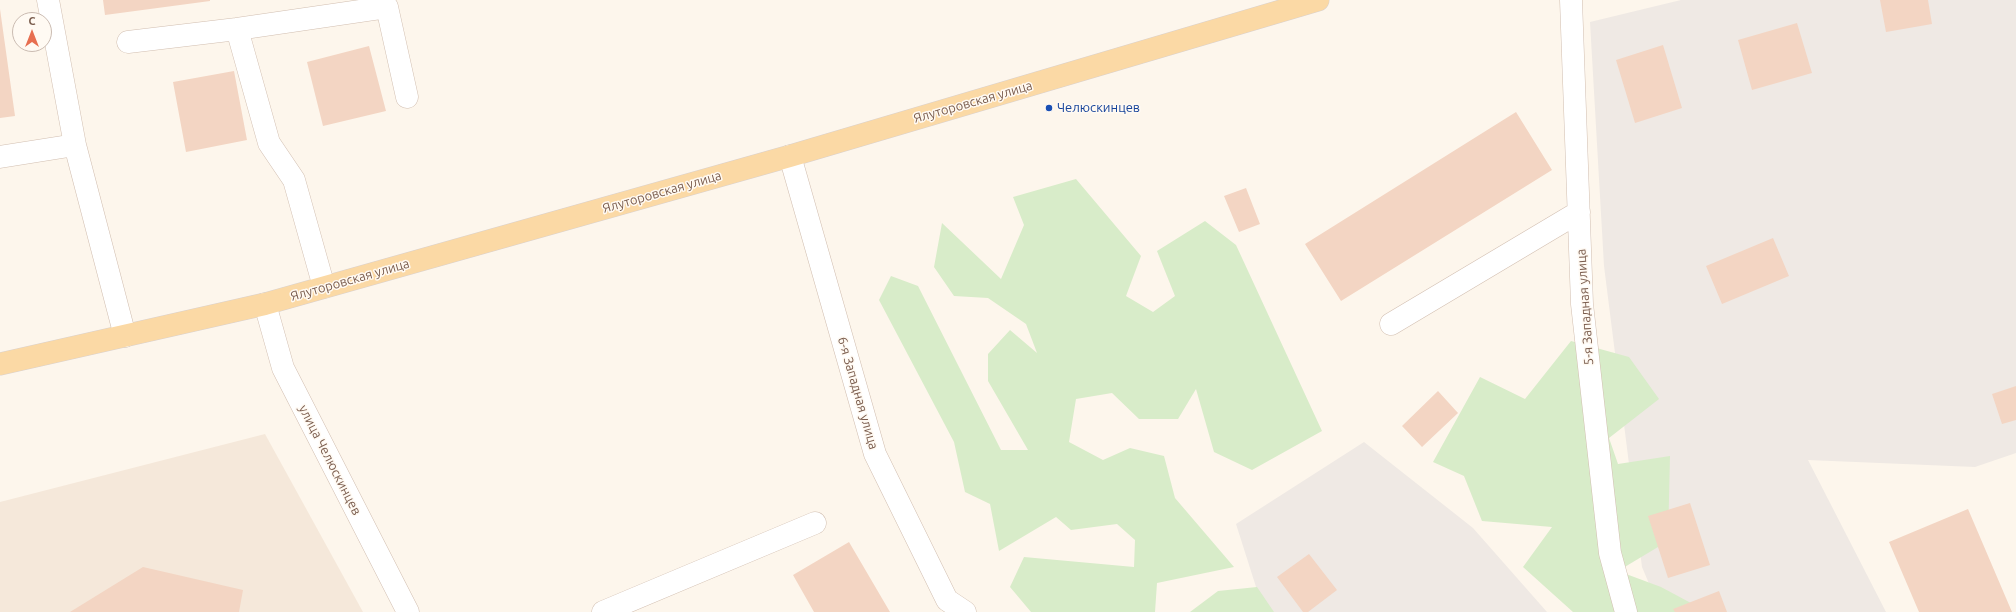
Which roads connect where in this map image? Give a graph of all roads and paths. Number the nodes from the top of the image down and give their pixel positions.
1 (48, 0) edge
2 (1318, 0) edge
3 (1571, 0) edge
4 (237, 29) junction
5 (128, 42) dead end
6 (407, 97) dead end
7 (75, 145) junction
8 (790, 156) junction
9 (0, 157) edge
10 (1579, 212) junction
11 (324, 287) junction
12 (265, 304) junction
13 (1391, 324) dead end
14 (125, 336) junction
15 (0, 364) edge
16 (815, 523) dead end
17 (408, 612) edge
18 (603, 612) edge
19 (965, 612) edge
20 (1626, 612) edge

1 - 7 street
2 - 8 main road, Ялуторовская улица
3 - 10 street, 5-я Западная улица
4 - 5 street
4 - 6 street
4 - 11 street
7 - 9 street
7 - 14 street
8 - 11 main road, Ялуторовская улица
8 - 19 street, 6-я Западная улица
10 - 13 street
10 - 20 street, 5-я Западная улица
11 - 12 main road, Ялуторовская улица
12 - 14 main road, Ялуторовская улица
12 - 17 street, улица Челюскинцев
14 - 15 main road, Ялуторовская улица
16 - 18 street

